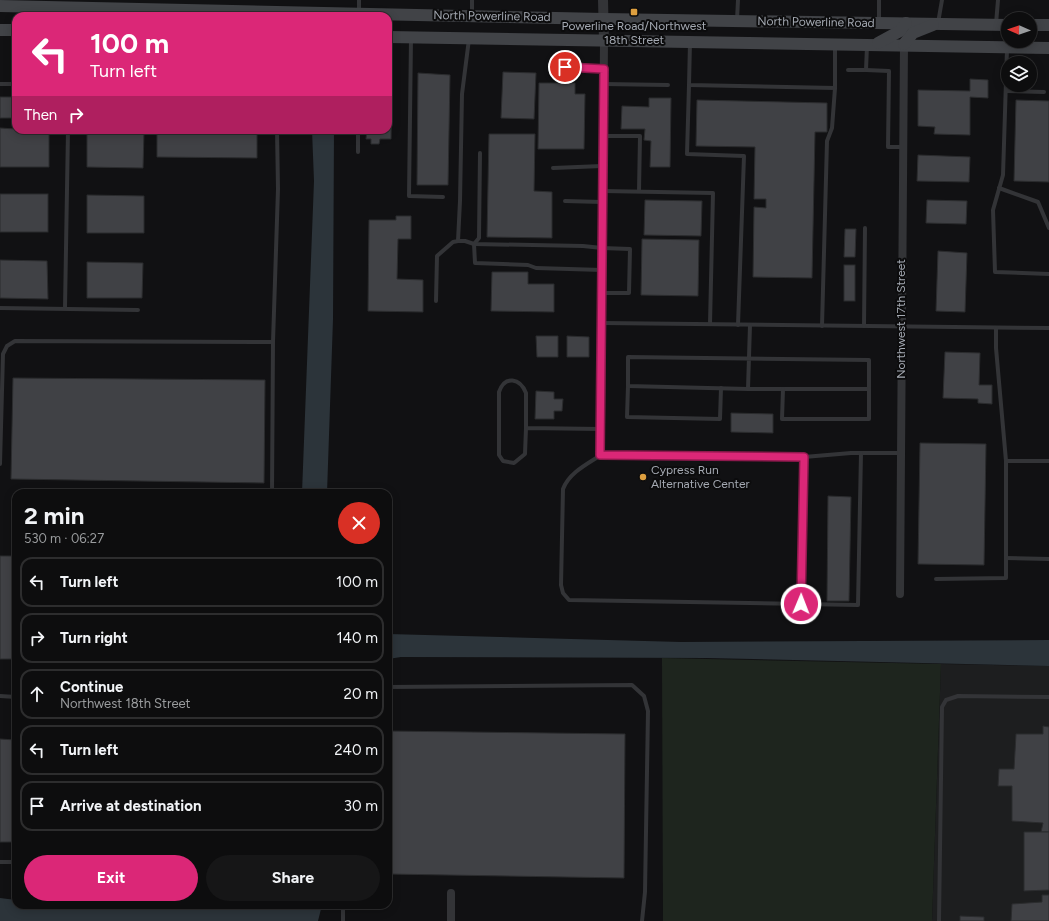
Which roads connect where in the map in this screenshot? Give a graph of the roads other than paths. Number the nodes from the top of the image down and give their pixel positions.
1 (359, 0) edge
2 (472, 0) edge
3 (603, 0) edge
4 (738, 0) edge
5 (879, 0) edge
6 (942, 0) edge
7 (998, 0) edge
8 (81, 4) edge
9 (0, 6) edge
10 (306, 12) edge
11 (362, 12) edge
12 (392, 15) edge
13 (472, 16) junction
14 (604, 19) junction
15 (1001, 19) edge
16 (737, 20) junction
17 (879, 23) junction
18 (906, 23) junction
19 (938, 23) junction
20 (1001, 25) edge
21 (1037, 25) edge
22 (1049, 26) edge
23 (0, 30) edge
24 (12, 30) edge
25 (392, 37) edge
26 (411, 38) junction
27 (469, 39) junction
28 (604, 41) junction
29 (690, 42) junction
30 (835, 44) junction
31 (871, 44) junction
32 (904, 44) junction
33 (1001, 47) edge
34 (1037, 48) edge
35 (1049, 48) edge
36 (552, 67) dead end
37 (604, 69) junction
38 (848, 70) dead end
39 (866, 70) junction
40 (0, 84) edge
41 (12, 84) edge
42 (603, 84) junction
43 (668, 85) dead end
44 (689, 85) junction
45 (835, 88) junction
46 (1006, 92) edge
47 (1037, 92) edge
48 (1044, 92) dead end
49 (68, 134) edge
50 (277, 134) edge
51 (358, 134) edge
52 (603, 136) junction
53 (903, 147) junction
54 (358, 152) dead end
55 (480, 153) dead end
56 (602, 166) junction
57 (553, 168) dead end
58 (999, 188) junction
59 (602, 190) junction
60 (639, 191) junction
61 (443, 197) dead end
62 (564, 201) dead end
63 (602, 202) junction
64 (865, 228) dead end
65 (1049, 228) edge
66 (458, 241) junction
67 (474, 244) junction
68 (602, 248) junction
69 (602, 270) junction
70 (1049, 274) edge
71 (602, 293) junction
72 (436, 301) dead end
73 (0, 308) edge
74 (65, 308) junction
75 (138, 310) dead end
76 (602, 323) junction
77 (710, 324) junction
78 (738, 325) junction
79 (750, 325) junction
80 (822, 326) junction
81 (864, 326) junction
82 (901, 327) junction
83 (996, 328) junction
84 (1049, 328) edge
85 (273, 342) junction
86 (749, 358) junction
87 (628, 386) junction
88 (720, 388) junction
89 (748, 389) junction
90 (783, 389) junction
91 (869, 389) junction
92 (526, 428) junction
93 (601, 429) junction
94 (861, 452) junction
95 (901, 453) junction
96 (600, 455) junction
97 (804, 457) junction
98 (1006, 461) junction
99 (1049, 461) edge
100 (0, 464) edge
101 (272, 489) edge
102 (1006, 558) junction
103 (1049, 559) edge
104 (936, 579) dead end
105 (900, 594) dead end
106 (801, 604) junction
107 (392, 688) edge
108 (0, 696) edge
109 (12, 697) edge
110 (1049, 697) edge
111 (0, 862) edge
112 (12, 862) edge
113 (451, 893) dead end
114 (343, 909) edge
115 (343, 921) edge
116 (450, 921) edge
117 (642, 921) edge
118 (939, 921) edge

1 - 11 lane
2 - 13 lane
3 - 14 street
4 - 16 lane
5 - 17 lane
6 - 19 lane
7 - 15 lane
8 - 9 main road, North Powerline Road
8 - 10 main road, North Powerline Road
12 - 13 main road, North Powerline Road
13 - 14 main road, North Powerline Road
14 - 16 main road, North Powerline Road
14 - 28 street
16 - 17 main road, North Powerline Road
17 - 18 main road, North Powerline Road
18 - 19 main road, North Powerline Road
18 - 31 main road
19 - 20 main road, North Powerline Road
19 - 32 main road
21 - 22 main road
23 - 24 main road
25 - 26 main road, North Powerline Road
26 - 27 main road, North Powerline Road
26 - 61 lane
27 - 28 main road, North Powerline Road
27 - 66 lane
28 - 29 main road, North Powerline Road
28 - 37 street
29 - 30 main road, North Powerline Road
29 - 44 lane
30 - 31 main road, North Powerline Road
30 - 45 lane
31 - 32 main road, North Powerline Road
31 - 39 lane
32 - 33 main road, North Powerline Road
32 - 53 street, Northwest 17th Street
34 - 35 main road, North Powerline Road
36 - 37 lane
37 - 42 street
38 - 39 lane
39 - 53 lane
40 - 41 lane
42 - 43 lane
42 - 52 street
44 - 45 lane
44 - 78 lane
45 - 80 lane
46 - 58 lane
47 - 48 lane
49 - 74 lane
50 - 85 lane
51 - 54 lane
52 - 56 street
52 - 60 lane
53 - 82 street, Northwest 17th Street
55 - 67 lane
56 - 57 lane
56 - 59 street
58 - 65 lane
58 - 70 lane
59 - 60 lane
59 - 63 street
60 - 77 lane
62 - 63 lane
63 - 68 street
64 - 81 lane
66 - 67 lane
66 - 72 lane
67 - 68 lane
67 - 69 lane
68 - 69 street
68 - 71 lane
69 - 71 street
71 - 76 street
73 - 74 lane
74 - 75 lane
76 - 77 lane
76 - 93 street
77 - 78 lane
78 - 79 lane
79 - 80 lane
79 - 86 lane
80 - 81 lane
81 - 82 lane
82 - 83 lane
82 - 95 street, Northwest 17th Street
83 - 84 lane
83 - 98 lane
85 - 100 lane
85 - 101 lane
86 - 87 lane
86 - 89 lane
86 - 91 lane
87 - 88 lane
87 - 88 lane
88 - 89 lane
89 - 90 lane
90 - 91 lane
90 - 91 lane
92 - 92 lane
92 - 93 lane
93 - 96 lane
94 - 95 lane
94 - 97 lane
94 - 106 lane
95 - 105 street, Northwest 17th Street
96 - 97 lane
96 - 106 lane
97 - 106 lane
98 - 99 lane
98 - 102 lane
102 - 103 lane
102 - 104 lane
107 - 117 lane
108 - 109 lane
110 - 118 lane
111 - 112 lane
113 - 116 street
114 - 115 lane

